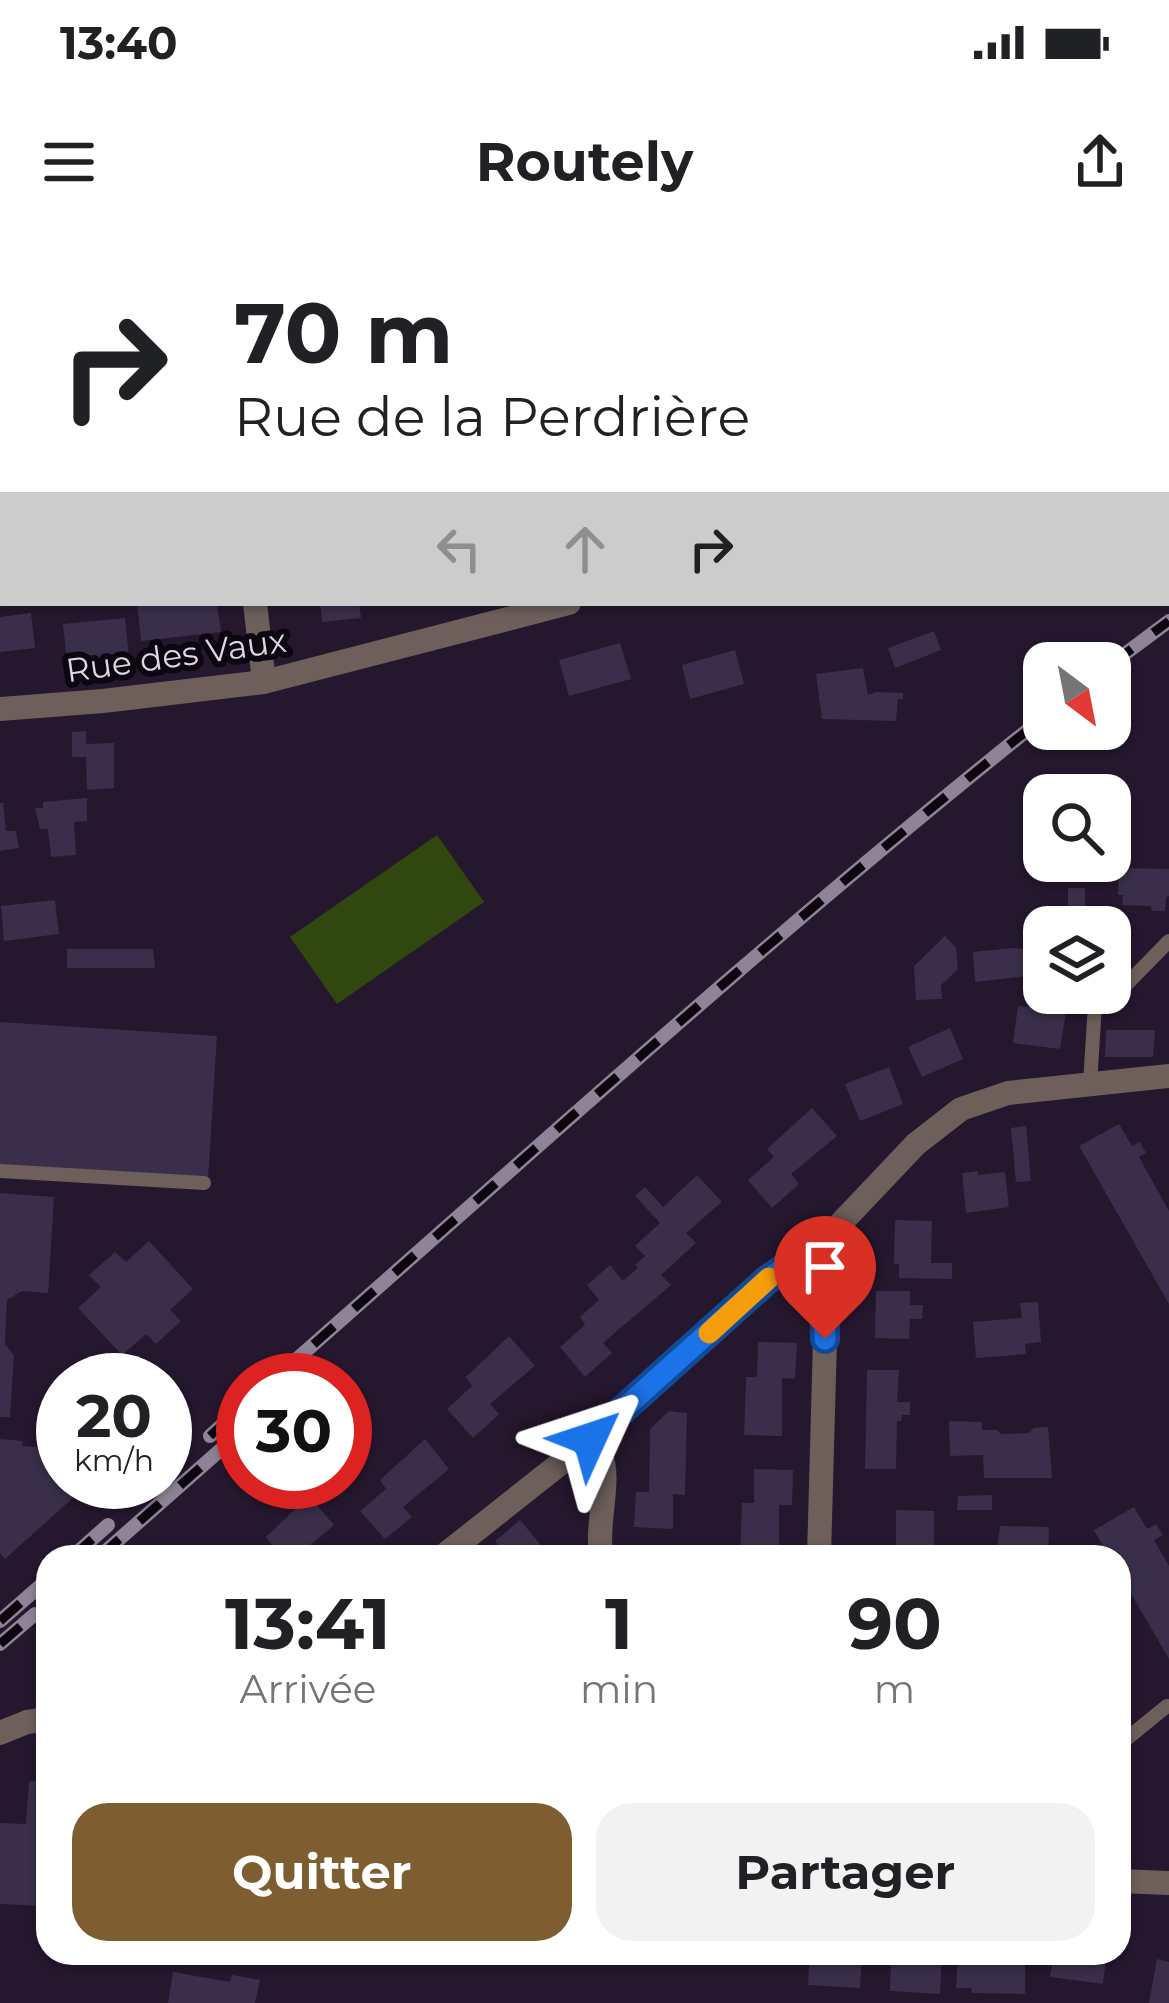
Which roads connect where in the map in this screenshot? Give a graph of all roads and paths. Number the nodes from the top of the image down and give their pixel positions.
1 (255, 606) edge
2 (557, 606) edge
3 (264, 682) junction
4 (0, 709) edge
5 (1169, 941) edge
6 (1169, 1076) edge
7 (1090, 1084) junction
8 (0, 1172) edge
9 (204, 1183) dead end
10 (824, 1240) junction
11 (590, 1439) junction
12 (457, 1545) edge
13 (599, 1545) edge
14 (819, 1545) edge
15 (1166, 1706) edge
16 (36, 1721) edge
17 (0, 1733) edge
18 (1131, 1735) edge
19 (1131, 1881) edge
20 (1169, 1883) edge

1 - 3 street
2 - 3 street, Rue des Vaux
3 - 4 street, Rue des Vaux
5 - 7 lane
6 - 7 street
7 - 10 street
8 - 9 lane
10 - 11 street
10 - 14 street
11 - 12 street
11 - 13 street
15 - 18 lane
16 - 17 street
19 - 20 street

